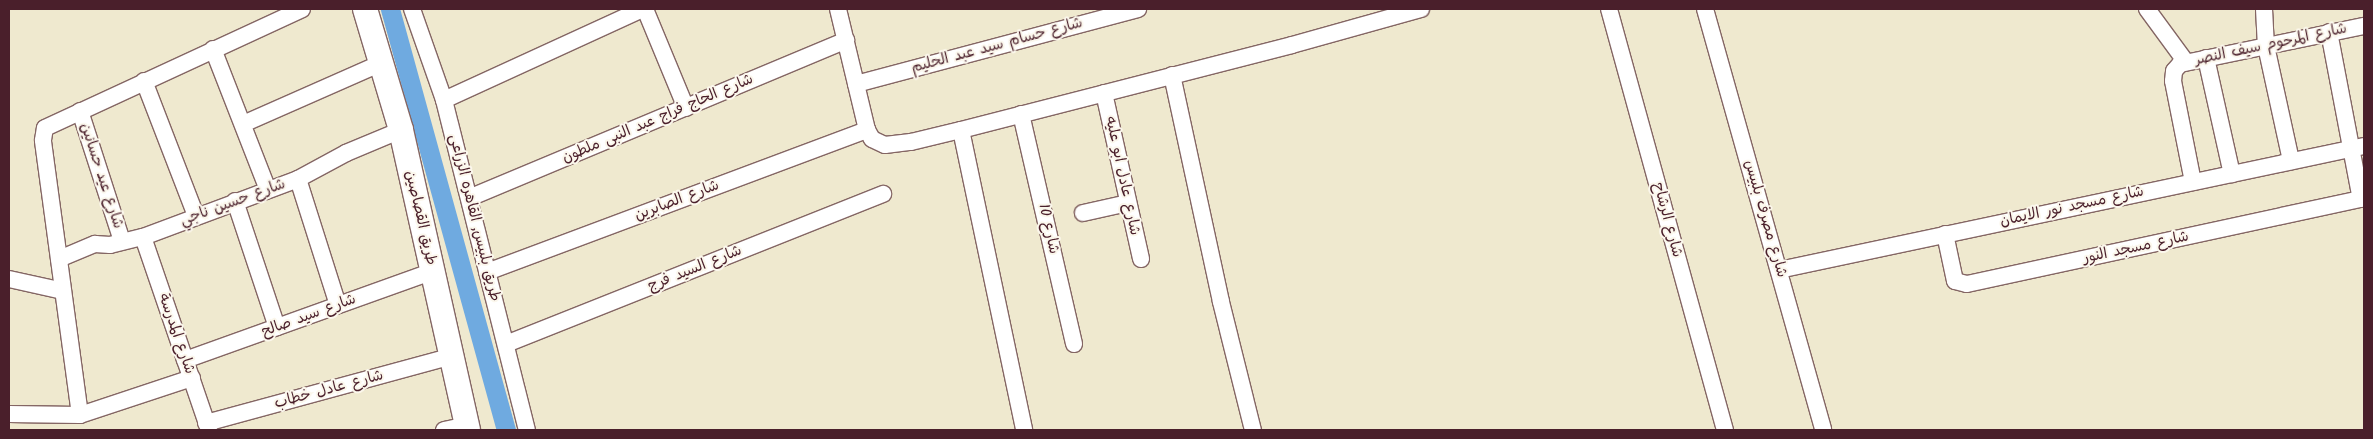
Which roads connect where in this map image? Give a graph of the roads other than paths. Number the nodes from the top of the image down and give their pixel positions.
1 (302, 9) edge
2 (364, 9) edge
3 (412, 9) edge
4 (644, 9) edge
5 (838, 9) edge
6 (1138, 9) edge
7 (1421, 9) edge
8 (1609, 9) edge
9 (1705, 9) edge
10 (2147, 9) edge
11 (2264, 9) edge
12 (2364, 26) edge
13 (2329, 32) junction
14 (846, 40) junction
15 (2266, 46) junction
16 (213, 50) junction
17 (2206, 58) junction
18 (2186, 62) junction
19 (382, 63) junction
20 (1172, 75) junction
21 (144, 81) junction
22 (856, 84) junction
23 (1104, 92) junction
24 (444, 100) junction
25 (686, 108) junction
26 (80, 110) junction
27 (1021, 114) junction
28 (242, 124) junction
29 (401, 130) junction
30 (867, 130) junction
31 (961, 130) junction
32 (2358, 147) edge
33 (2291, 161) junction
34 (2232, 174) junction
35 (298, 179) junction
36 (2193, 182) junction
37 (268, 190) junction
38 (884, 194) dead end
39 (469, 198) junction
40 (2362, 199) edge
41 (236, 201) junction
42 (1128, 203) junction
43 (1083, 213) dead end
44 (196, 216) junction
45 (1945, 234) junction
46 (144, 237) junction
47 (122, 241) junction
48 (1140, 258) dead end
49 (59, 259) junction
50 (1780, 270) junction
51 (433, 272) junction
52 (487, 272) junction
53 (9, 280) edge
54 (63, 291) junction
55 (338, 305) junction
56 (278, 327) junction
57 (506, 344) junction
58 (1074, 344) dead end
59 (452, 356) junction
60 (185, 360) junction
61 (192, 378) junction
62 (9, 414) edge
63 (80, 415) junction
64 (208, 427) edge
65 (468, 428) edge
66 (444, 430) edge
67 (527, 430) edge
68 (1024, 430) edge
69 (1253, 430) edge
70 (1724, 430) edge
71 (1823, 430) edge

1 - 16 street
2 - 19 street, طريق القصاصين
3 - 24 street, طريق بلبيس, القاهره الزراعى
4 - 24 street
4 - 25 street
5 - 14 street
6 - 22 street, شارع حسام سيد عبد الحليم
7 - 20 street
8 - 70 street, شارع الرشاح
9 - 50 street, شارع مصرف بلبيس
10 - 18 street
11 - 15 street
12 - 13 street, شارع المرحوم سيف النصر
13 - 15 street, شارع المرحوم سيف النصر
13 - 32 street
14 - 22 street
14 - 25 street, شارع الحاج فراج عبد النبى ملطون
15 - 17 street, شارع المرحوم سيف النصر
15 - 33 street
16 - 21 street
16 - 28 street
17 - 18 street, شارع المرحوم سيف النصر
17 - 34 street
18 - 36 street, شارع المرحوم سيف النصر
19 - 28 street
19 - 29 street, طريق القصاصين
20 - 23 street
20 - 69 street
21 - 26 street
21 - 44 street
22 - 30 street
23 - 27 street
23 - 42 street, شارع عادل ابو عليه
24 - 39 street, طريق بلبيس, القاهره الزراعى
25 - 39 street, شارع الحاج فراج عبد النبى ملطون
26 - 47 street, شارع عيد حسانين
26 - 49 street
27 - 31 street
27 - 58 street, شارع 10
28 - 37 street
29 - 35 street, شارع حسين ناجي
29 - 51 street, طريق القصاصين
30 - 31 street
30 - 52 street, شارع الصابرين
31 - 68 street
32 - 33 street, شارع مسجد نور الايمان
32 - 40 street
33 - 34 street, شارع مسجد نور الايمان
34 - 36 street, شارع مسجد نور الايمان
35 - 37 street, شارع حسين ناجي
35 - 55 street
36 - 45 street, شارع مسجد نور الايمان
37 - 41 street, شارع حسين ناجي
38 - 57 street, شارع السيد فرج
39 - 52 street, طريق بلبيس, القاهره الزراعى
40 - 45 street, شارع مسجد النور
41 - 44 street, شارع حسين ناجي
41 - 56 street
42 - 43 street
42 - 48 street, شارع عادل ابو عليه
44 - 46 street, شارع حسين ناجي
45 - 50 street, شارع مسجد نور الايمان
46 - 47 street, شارع حسين ناجي
46 - 60 street, شارع المدرسة
47 - 49 street, شارع حسين ناجي
49 - 54 street
50 - 71 street, شارع مصرف بلبيس
51 - 55 street, شارع سيد صالح
51 - 59 street, طريق القصاصين
52 - 57 street, طريق بلبيس, القاهره الزراعى
53 - 54 street
54 - 63 street
55 - 56 street, شارع سيد صالح
56 - 60 street, شارع سيد صالح
57 - 67 street, طريق بلبيس, القاهره الزراعى
59 - 64 street, شارع عادل خطاب
59 - 65 street, طريق القصاصين
60 - 61 street, شارع المدرسة
61 - 63 street
61 - 64 street, شارع المدرسة
62 - 63 street
65 - 66 street

